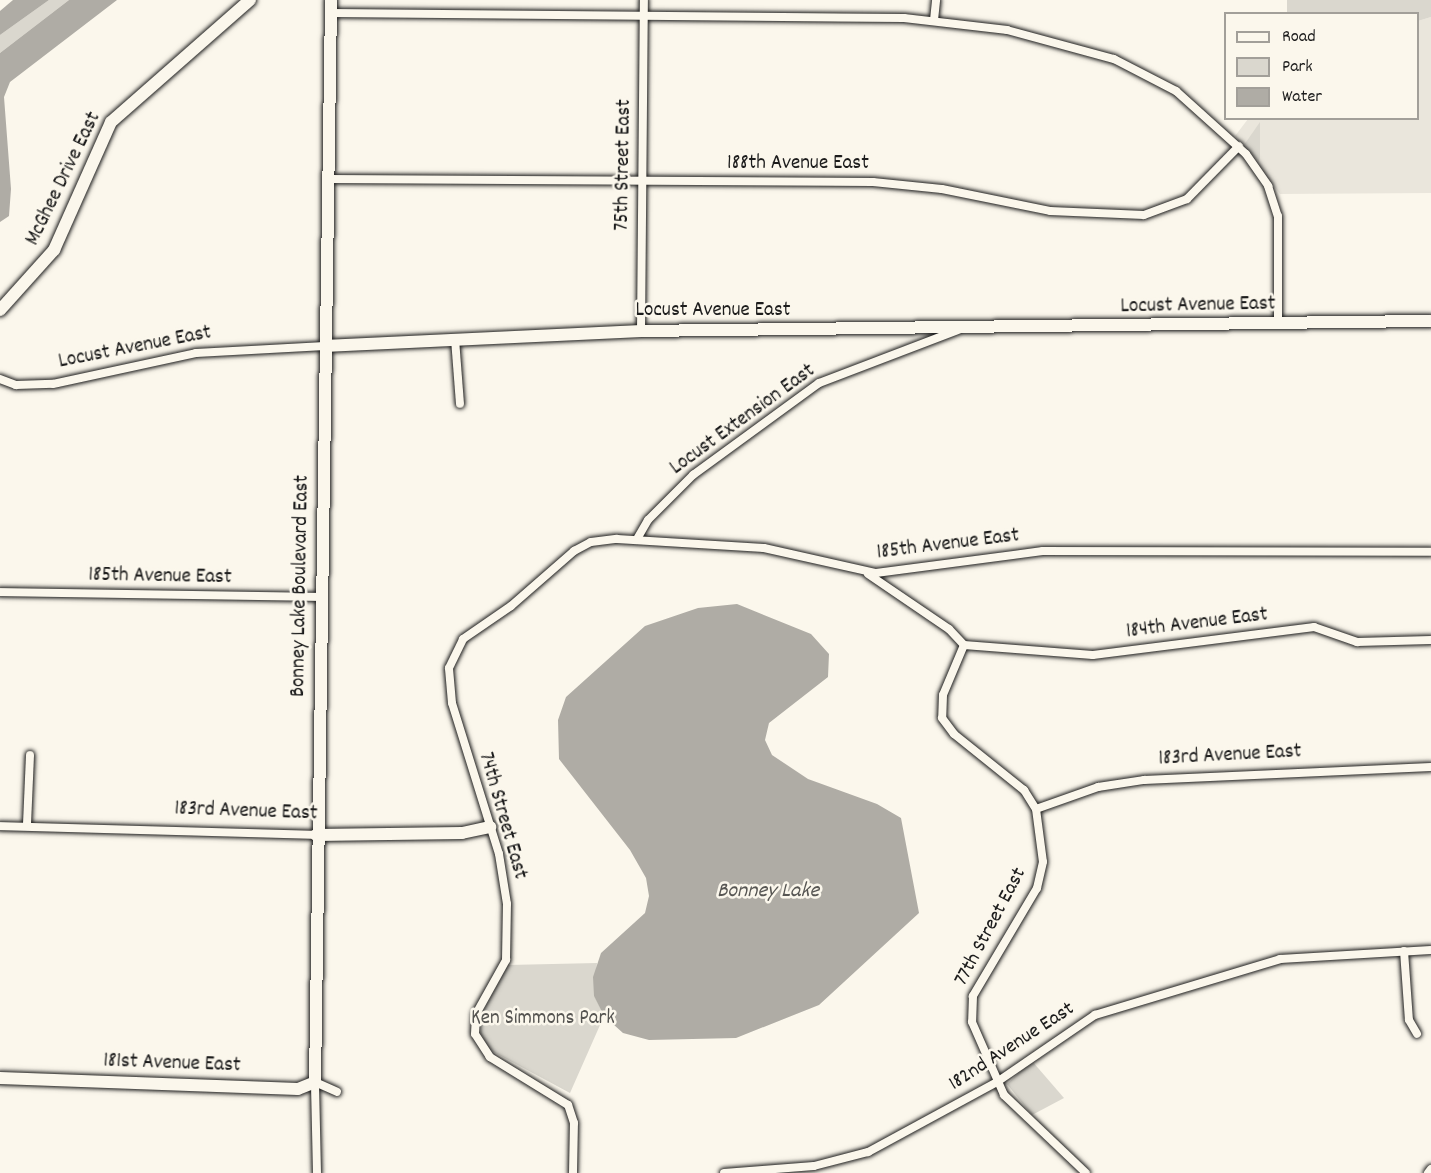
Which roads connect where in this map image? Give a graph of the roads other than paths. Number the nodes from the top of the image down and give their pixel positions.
1 (250, 0) edge
2 (331, 0) edge
3 (644, 0) edge
4 (936, 0) edge
5 (331, 13) junction
6 (644, 17) junction
7 (934, 20) junction
8 (1239, 146) junction
9 (327, 179) junction
10 (642, 181) junction
11 (0, 310) edge
12 (1431, 321) edge
13 (1278, 323) junction
14 (958, 330) junction
15 (641, 331) junction
16 (455, 339) junction
17 (325, 346) junction
18 (0, 380) edge
19 (460, 404) dead end
20 (637, 539) junction
21 (1431, 552) edge
22 (866, 573) junction
23 (0, 592) edge
24 (320, 597) junction
25 (470, 635) joint
26 (1431, 640) edge
27 (964, 645) junction
28 (30, 756) dead end
29 (1431, 767) edge
30 (1036, 809) junction
31 (27, 824) junction
32 (0, 826) edge
33 (490, 827) junction
34 (316, 834) junction
35 (1431, 950) edge
36 (1404, 951) junction
37 (1417, 1034) dead end
38 (0, 1078) edge
39 (315, 1082) junction
40 (997, 1083) junction
41 (338, 1092) dead end
42 (317, 1173) edge
43 (573, 1173) edge
44 (724, 1173) edge
45 (743, 1173) edge
46 (1086, 1173) edge

1 - 11 street, McGhee Drive East
2 - 5 street, Bonney Lake Boulevard East
3 - 6 street, 75th Street East
4 - 7 street
5 - 6 street
5 - 9 street, Bonney Lake Boulevard East
6 - 7 street
6 - 10 street, 75th Street East
7 - 8 street
8 - 10 street, 188th Avenue East
8 - 13 street
9 - 10 street, 188th Avenue East
9 - 17 street, Bonney Lake Boulevard East
10 - 15 street, 75th Street East
12 - 13 street, Locust Avenue East
13 - 14 street, Locust Avenue East
14 - 15 street, Locust Avenue East
14 - 20 street, Locust Extension East
15 - 16 street, Locust Avenue East
16 - 17 street, Locust Avenue East
16 - 19 street
17 - 18 street, Locust Avenue East
17 - 24 street, Bonney Lake Boulevard East
20 - 22 street, 185th Avenue East
20 - 25 street, 185th Avenue East
21 - 22 street, 185th Avenue East
22 - 27 street
23 - 24 street, 185th Avenue East
24 - 34 street, Bonney Lake Boulevard East
25 - 33 street, 74th Street East
26 - 27 street, 184th Avenue East
27 - 30 street, 77th Street East
28 - 31 street
29 - 30 street, 183rd Avenue East
30 - 40 street, 77th Street East
31 - 32 street, 183rd Avenue East
31 - 34 street, 183rd Avenue East
33 - 34 street, 183rd Avenue East
33 - 43 street, 74th Street East
34 - 39 street, Bonney Lake Boulevard East
35 - 36 street, 182nd Avenue East
36 - 37 street
36 - 40 street, 182nd Avenue East
38 - 39 street, 181st Avenue East
39 - 41 street
39 - 42 street, Bonney Lake Boulevard East
40 - 45 street, 182nd Avenue East
40 - 46 street, 77th Street East
44 - 45 street, 182nd Avenue East

